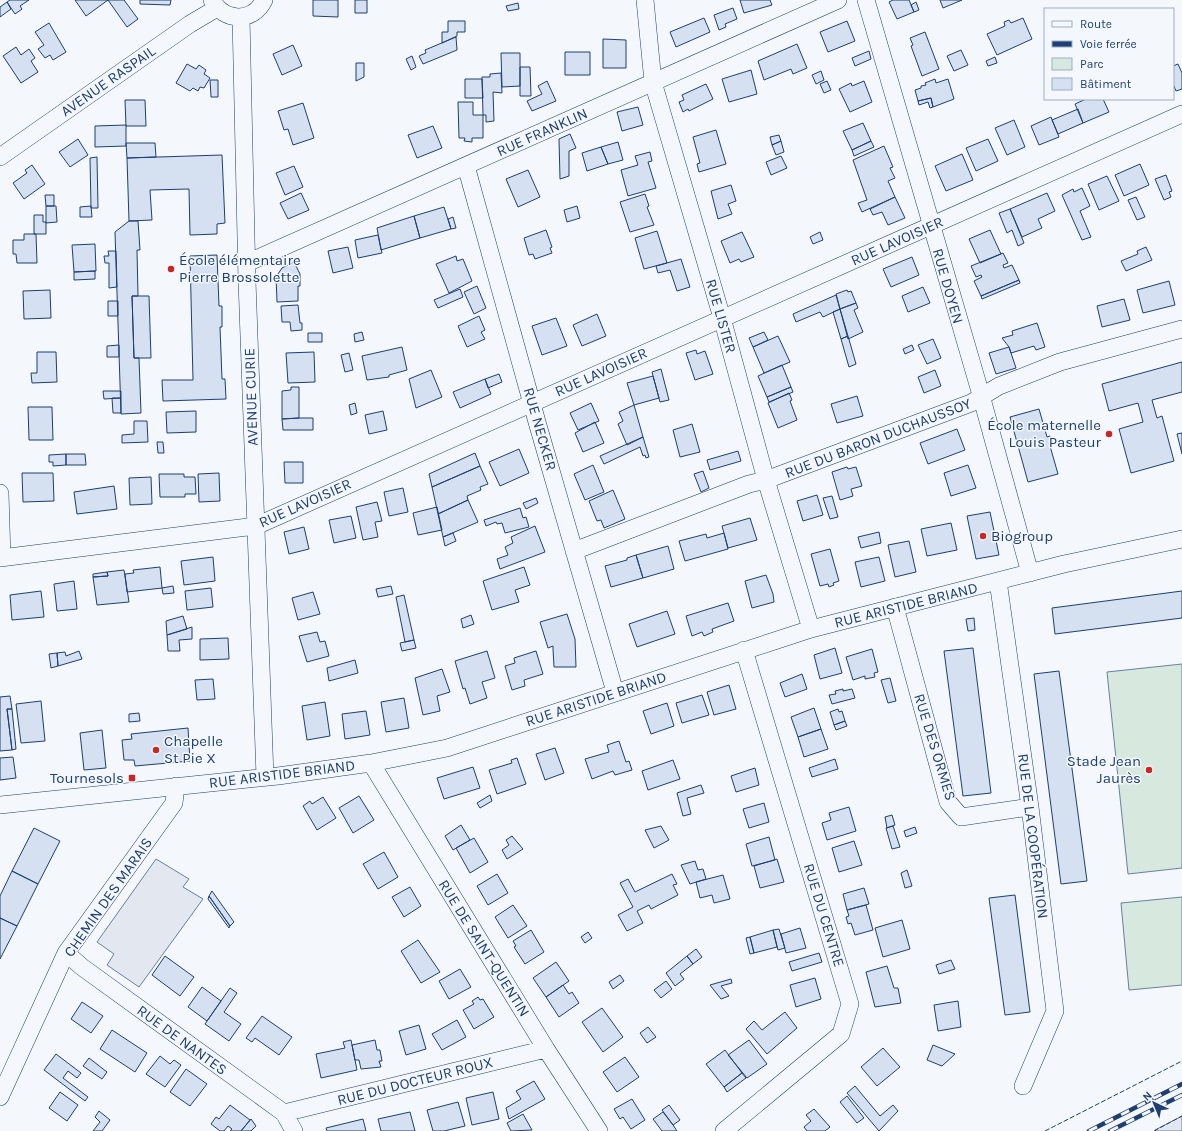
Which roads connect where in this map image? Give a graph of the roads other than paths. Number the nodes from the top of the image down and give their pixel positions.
1 (264, 0) edge
2 (645, 0) edge
3 (838, 0) edge
4 (866, 0) edge
5 (215, 4) edge
6 (241, 17) junction
7 (653, 82) junction
8 (1182, 114) edge
9 (0, 157) edge
10 (466, 166) junction
11 (930, 226) junction
12 (247, 262) junction
13 (722, 318) junction
14 (1182, 328) edge
15 (981, 398) junction
16 (532, 402) junction
17 (766, 480) junction
18 (0, 493) edge
19 (256, 526) junction
20 (1182, 539) edge
21 (574, 551) junction
22 (1, 558) edge
23 (1030, 573) junction
24 (998, 581) junction
25 (895, 607) junction
26 (811, 629) junction
27 (744, 650) junction
28 (615, 692) junction
29 (371, 763) junction
30 (265, 777) junction
31 (176, 786) junction
32 (0, 805) edge
33 (1030, 807) junction
34 (66, 952) junction
35 (546, 1049) junction
36 (1023, 1086) dead end
37 (1, 1092) edge
38 (284, 1113) junction
39 (294, 1131) edge
40 (599, 1131) edge
41 (724, 1131) edge

1 - 6 street
2 - 7 street, RUE LISTER
3 - 7 street, RUE FRANKLIN
4 - 11 street, RUE DOYEN
5 - 6 street
5 - 9 street, AVENUE RASPAIL
6 - 12 street, AVENUE CURIE
7 - 10 street, RUE FRANKLIN
7 - 13 street, RUE LISTER
8 - 11 street, RUE LAVOISIER
10 - 12 street, RUE FRANKLIN
10 - 16 street, RUE NECKER
11 - 13 street, RUE LAVOISIER
11 - 15 street, RUE DOYEN
12 - 19 street, AVENUE CURIE
13 - 16 street, RUE LAVOISIER
13 - 17 street, RUE LISTER
14 - 15 street, RUE DU BARON DUCHAUSSOY
15 - 17 street, RUE DU BARON DUCHAUSSOY
15 - 23 street, RUE DOYEN
16 - 19 street, RUE LAVOISIER
16 - 21 street, RUE NECKER
17 - 21 street, RUE DU BARON DUCHAUSSOY
17 - 26 street, RUE LISTER
18 - 22 street
19 - 22 street, RUE LAVOISIER
19 - 30 street, AVENUE CURIE
20 - 23 street, RUE ARISTIDE BRIAND
21 - 28 street, RUE NECKER
23 - 24 street, RUE ARISTIDE BRIAND
24 - 25 street, RUE ARISTIDE BRIAND
24 - 33 street, RUE DE LA COOPÉRATION
25 - 26 street, RUE ARISTIDE BRIAND
25 - 33 street, RUE DES ORMES
26 - 27 street, RUE ARISTIDE BRIAND
27 - 28 street, RUE ARISTIDE BRIAND
27 - 41 street, RUE DU CENTRE
28 - 29 street, RUE ARISTIDE BRIAND
29 - 30 street, RUE ARISTIDE BRIAND
29 - 35 street, RUE DE SAINT-QUENTIN
30 - 31 street, RUE ARISTIDE BRIAND
31 - 32 street, RUE ARISTIDE BRIAND
31 - 34 street, CHEMIN DES MARAIS
33 - 36 street, RUE DE LA COOPÉRATION
34 - 37 street, CHEMIN DES MARAIS
34 - 38 street, RUE DE NANTES
35 - 38 street, RUE DU DOCTEUR ROUX
35 - 40 street, RUE DE SAINT-QUENTIN
38 - 39 street, RUE DE NANTES

